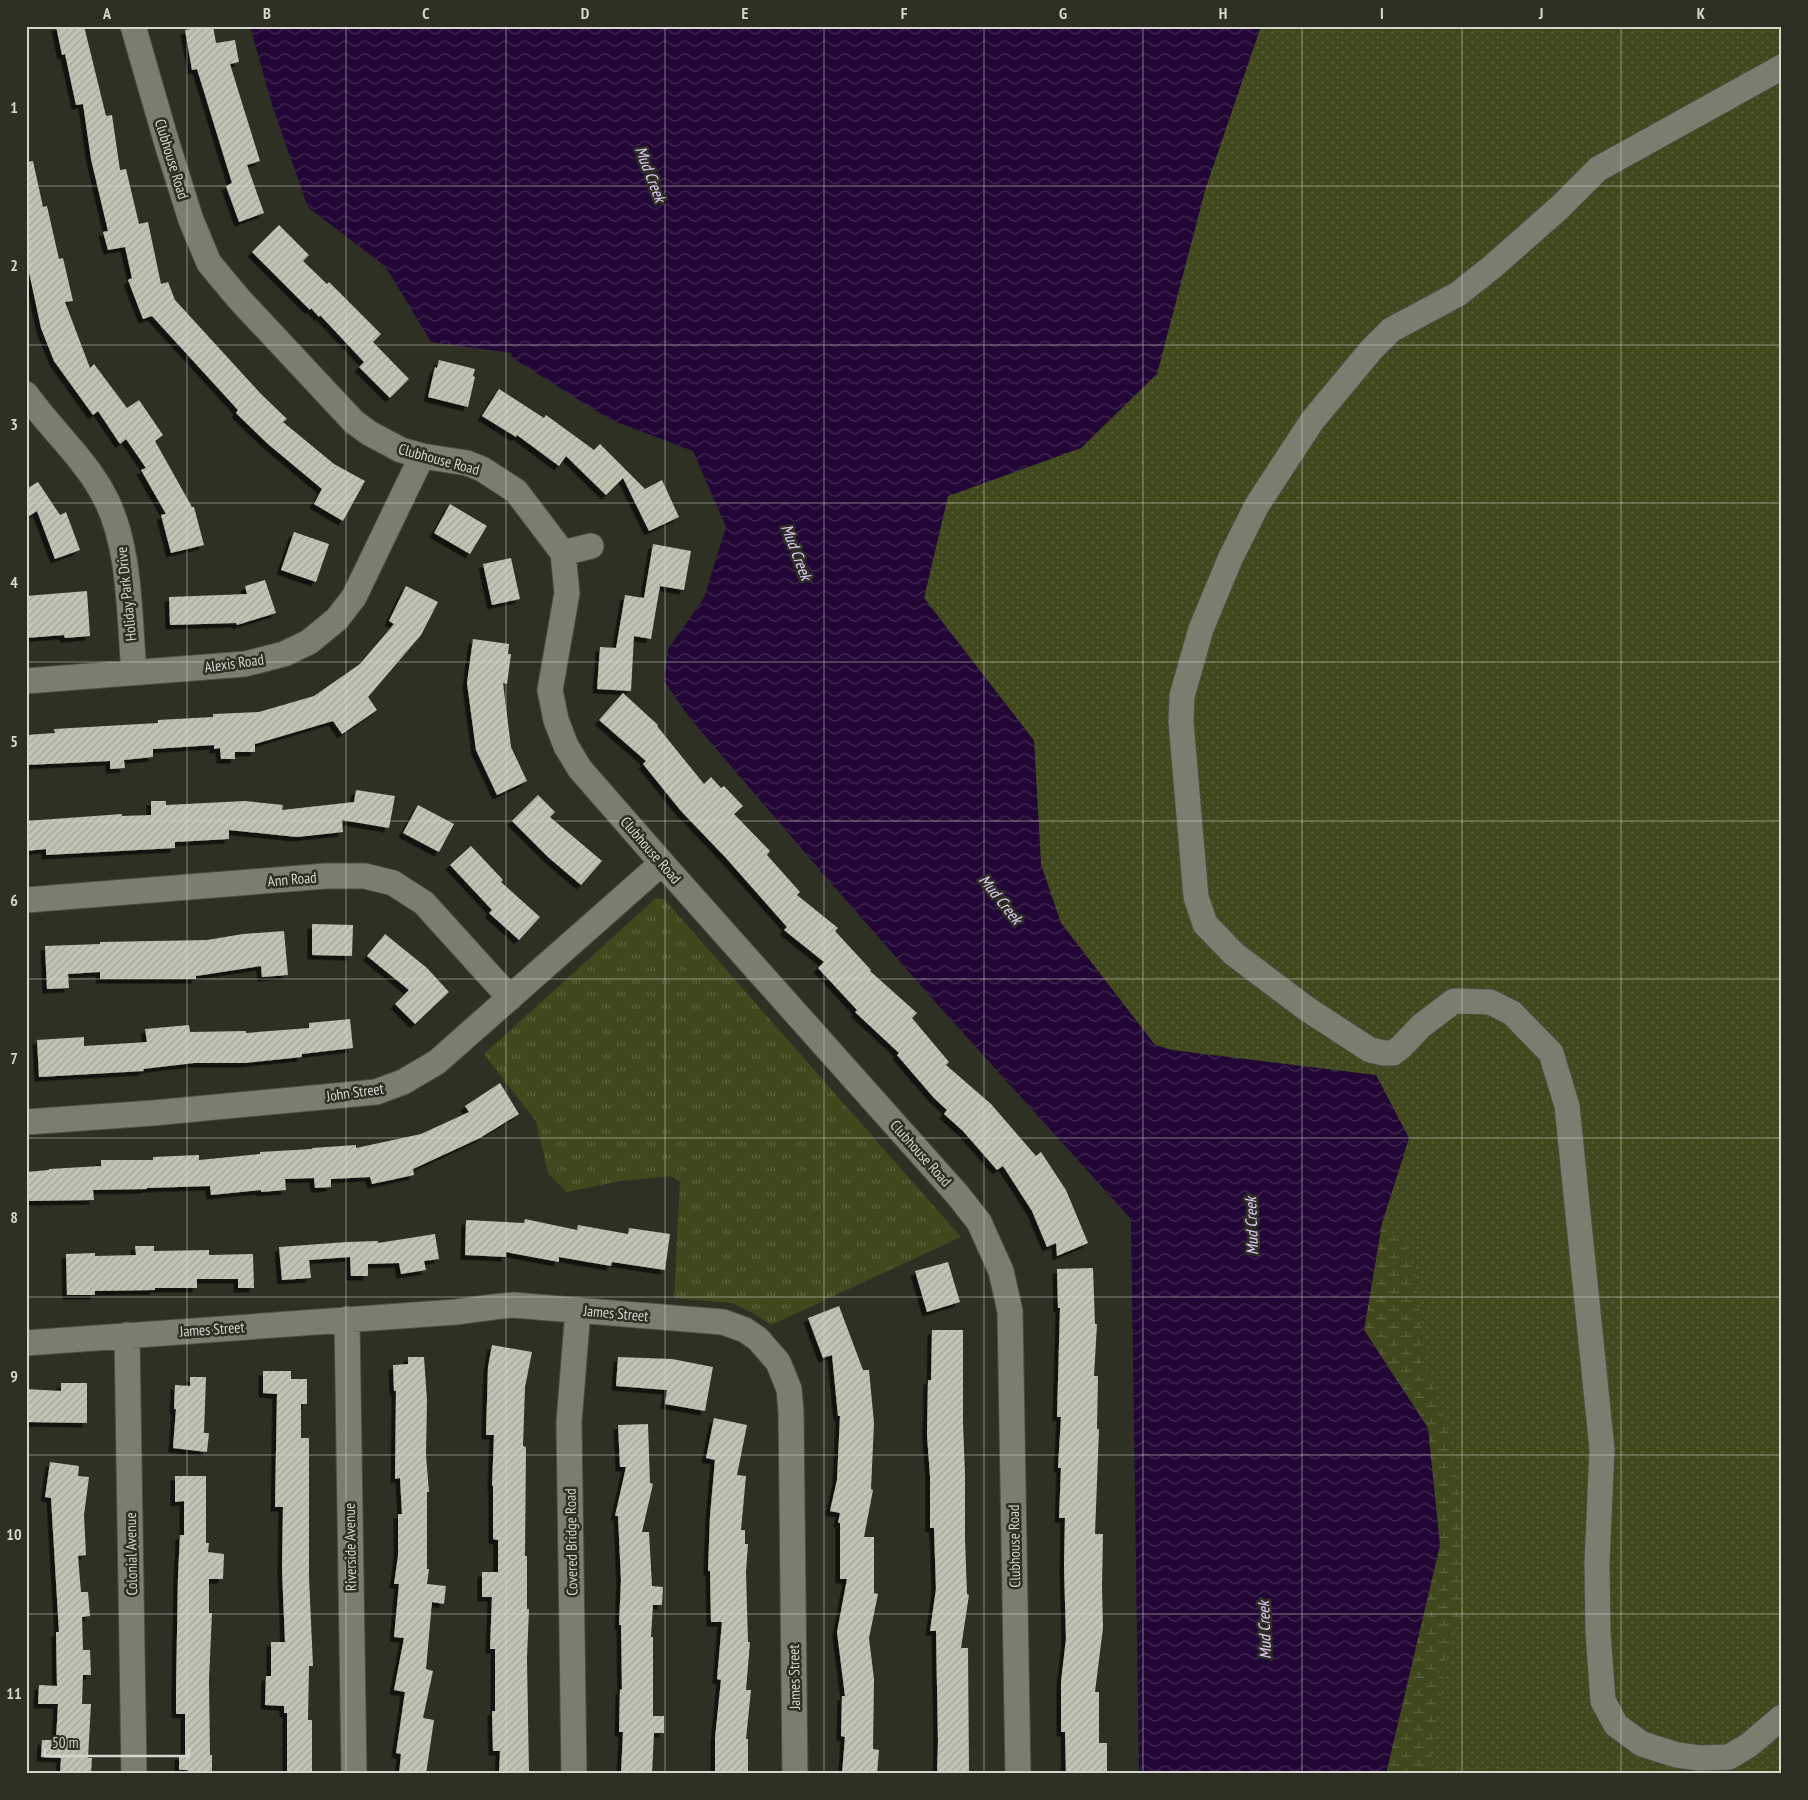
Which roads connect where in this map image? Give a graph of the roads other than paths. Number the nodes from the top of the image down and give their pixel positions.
1 (133, 26) edge
2 (1782, 67) edge
3 (26, 394) edge
4 (422, 456) junction
5 (591, 546) dead end
6 (563, 553) junction
7 (134, 672) junction
8 (26, 681) edge
9 (662, 863) junction
10 (26, 900) edge
11 (510, 998) junction
12 (26, 1122) edge
13 (578, 1310) junction
14 (347, 1319) junction
15 (127, 1335) junction
16 (26, 1342) edge
17 (1782, 1717) edge
18 (134, 1774) edge
19 (354, 1774) edge
20 (574, 1774) edge
21 (795, 1774) edge
22 (1018, 1774) edge

1 - 4 street, Clubhouse Road
2 - 17 street
3 - 7 street, Holiday Park Drive
4 - 6 street, Clubhouse Road
4 - 7 street, Alexis Road
5 - 6 street
6 - 9 street, Clubhouse Road
7 - 8 street, Alexis Road
9 - 11 street, John Street
9 - 22 street, Clubhouse Road
10 - 11 street, Ann Road
11 - 12 street, John Street
13 - 14 street, James Street
13 - 20 street, Covered Bridge Road
13 - 21 street, James Street
14 - 15 street, James Street
14 - 19 street, Riverside Avenue
15 - 16 street, James Street
15 - 18 street, Colonial Avenue

